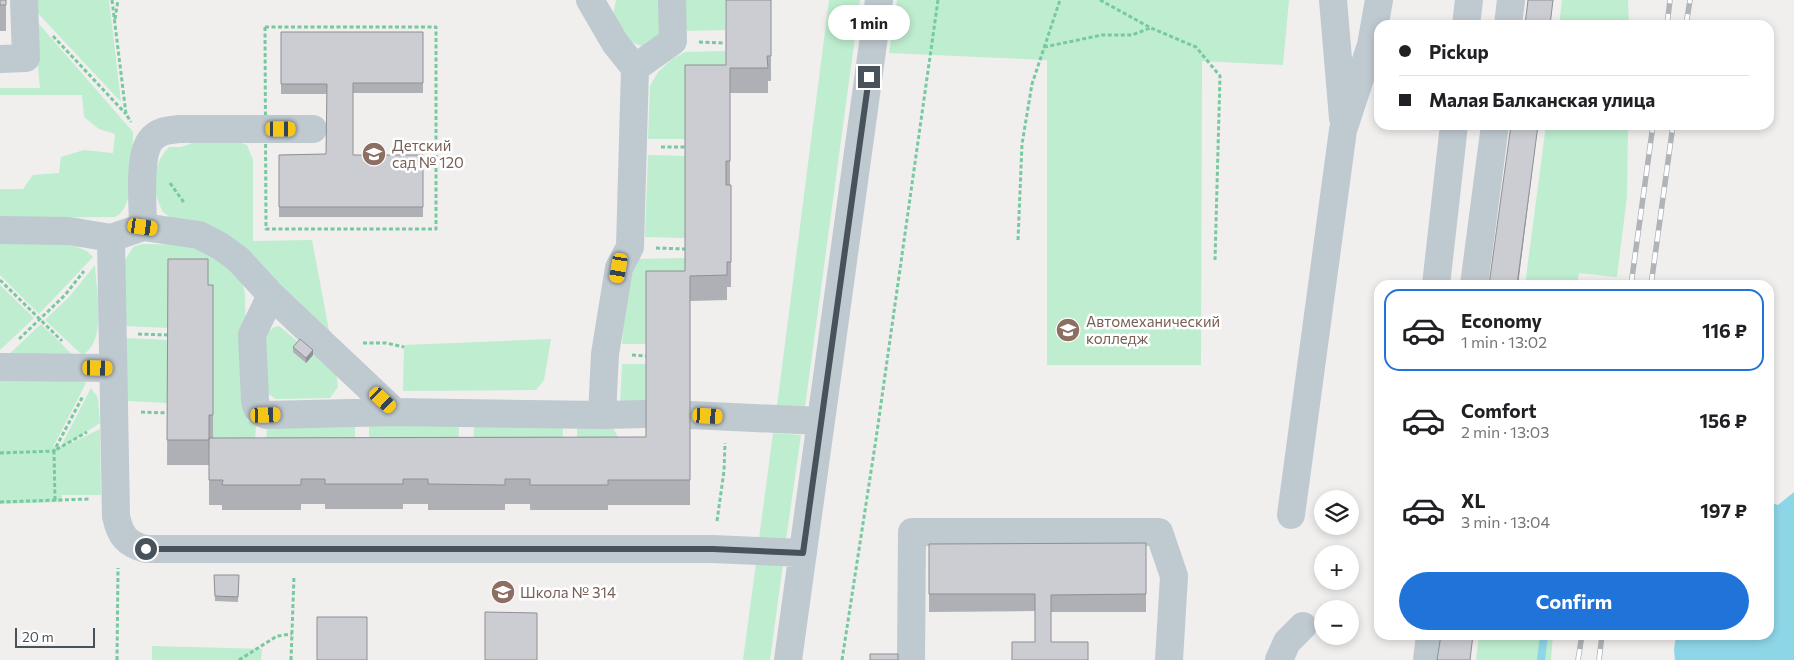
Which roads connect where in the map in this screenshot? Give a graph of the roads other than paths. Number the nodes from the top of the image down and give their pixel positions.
1 (590, 0) edge
2 (672, 0) edge
3 (879, 0) edge
4 (1333, 0) edge
5 (1379, 0) edge
6 (1469, 0) edge
7 (1511, 0) edge
8 (24, 2) edge
9 (1375, 20) edge
10 (1467, 20) edge
11 (1509, 20) edge
12 (1374, 28) edge
13 (0, 59) edge
14 (635, 68) junction
15 (313, 129) dead end
16 (1344, 130) junction
17 (1453, 130) edge
18 (1493, 130) edge
19 (143, 227) junction
20 (0, 230) edge
21 (110, 238) junction
22 (1437, 280) edge
23 (1475, 280) edge
24 (271, 295) junction
25 (0, 367) edge
26 (100, 368) junction
27 (395, 412) junction
28 (646, 414) edge
29 (602, 415) junction
30 (690, 415) edge
31 (820, 422) junction
32 (1291, 516) dead end
33 (803, 553) junction
34 (1304, 626) dead end
35 (1429, 640) edge
36 (788, 660) edge
37 (911, 660) edge
38 (1169, 660) edge
39 (1278, 660) edge
40 (1427, 660) edge

1 - 14 street
2 - 14 street
3 - 31 street
4 - 16 street
5 - 9 street
6 - 10 street
7 - 11 street
8 - 13 street
12 - 16 street
14 - 29 street
15 - 19 street
16 - 32 street
17 - 22 street
18 - 23 street
19 - 21 street
19 - 24 street
20 - 21 street
21 - 26 street
24 - 27 street
24 - 27 street
25 - 26 street
26 - 33 street
27 - 29 street
28 - 29 street
30 - 31 street
31 - 33 street
33 - 36 street
34 - 39 street
35 - 40 street
37 - 38 street

